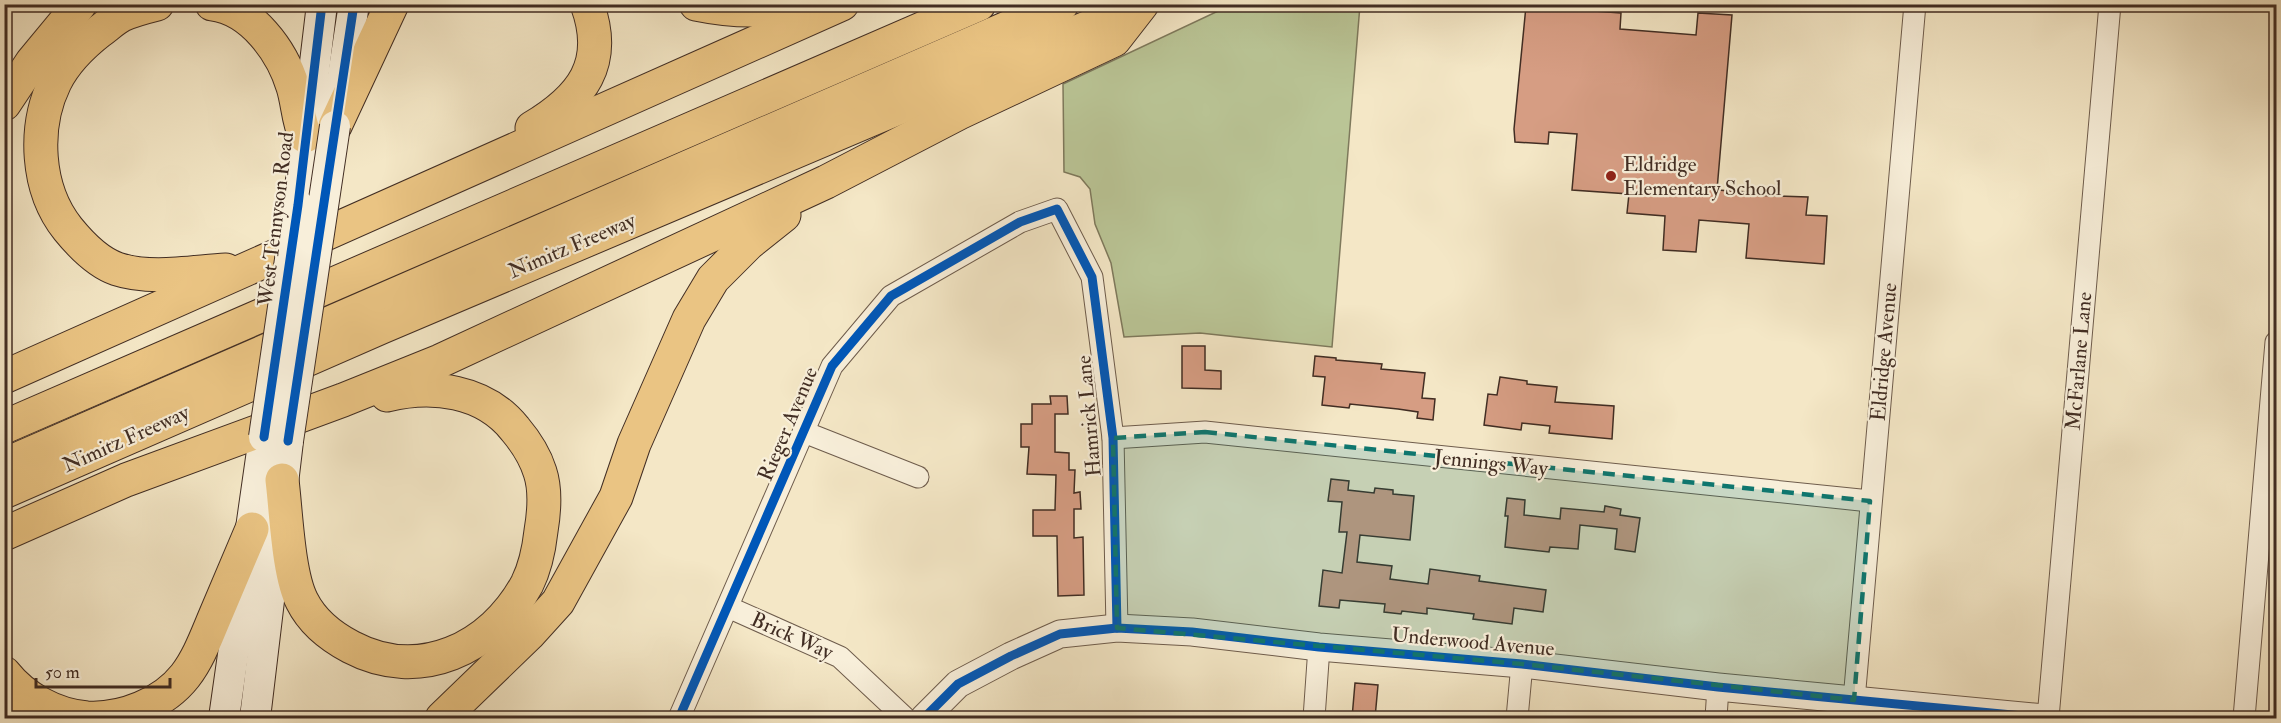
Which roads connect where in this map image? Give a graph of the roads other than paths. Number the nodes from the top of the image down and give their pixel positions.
1 (80, 4) edge
2 (157, 4) edge
3 (212, 4) edge
4 (322, 4) edge
5 (354, 4) edge
6 (392, 4) edge
7 (587, 4) edge
8 (696, 4) edge
9 (798, 4) edge
10 (842, 4) edge
11 (979, 4) edge
12 (1062, 4) edge
13 (1142, 4) edge
14 (1915, 4) edge
15 (2110, 4) edge
16 (4, 104) edge
17 (335, 126) junction
18 (305, 136) junction
19 (826, 182) junction
20 (430, 189) junction
21 (1057, 209) joint
22 (246, 269) junction
23 (2277, 342) edge
24 (4, 377) edge
25 (4, 427) edge
26 (281, 432) junction
27 (804, 432) junction
28 (1113, 438) junction
29 (4, 465) edge
30 (918, 477) dead end
31 (126, 480) junction
32 (282, 480) junction
33 (4, 492) edge
34 (1870, 501) junction
35 (252, 529) junction
36 (4, 534) edge
37 (4, 556) edge
38 (728, 607) junction
39 (1117, 628) junction
40 (1319, 647) junction
41 (1522, 664) junction
42 (4, 673) edge
43 (1718, 687) junction
44 (1854, 700) junction
45 (4, 713) edge
46 (12, 718) edge
47 (224, 718) edge
48 (255, 718) edge
49 (442, 718) edge
50 (679, 718) edge
51 (905, 718) edge
52 (924, 718) edge
53 (1314, 718) edge
54 (1517, 718) edge
55 (1716, 718) edge
56 (2046, 718) edge
57 (2244, 718) edge

1 - 16 highway
2 - 22 highway
3 - 18 highway
4 - 18 main road, West Tennyson Road
5 - 17 main road, West Tennyson Road
6 - 17 highway
7 - 20 highway
8 - 9 highway
10 - 20 highway
11 - 25 highway
12 - 29 highway
13 - 19 highway
13 - 33 highway, Nimitz Freeway
14 - 34 street, Eldridge Avenue
15 - 56 street, McFarlane Lane
17 - 26 main road, West Tennyson Road, bridge
18 - 26 main road, West Tennyson Road, bridge
19 - 26 highway
19 - 49 highway
20 - 22 highway
21 - 27 street, Rieger Avenue
21 - 28 street, Hamrick Lane
22 - 24 highway
23 - 57 street
26 - 31 highway
26 - 32 main road, West Tennyson Road
26 - 32 highway
26 - 35 main road, West Tennyson Road
27 - 30 street
27 - 38 street, Rieger Avenue
28 - 34 street, Jennings Way
28 - 39 street, Hamrick Lane
31 - 36 highway
31 - 37 highway
32 - 48 main road, West Tennyson Road
34 - 44 street, Eldridge Avenue
35 - 42 highway
35 - 47 main road, West Tennyson Road
38 - 50 street, Rieger Avenue
38 - 51 street, Brick Way
39 - 40 street, Underwood Avenue
39 - 52 street, Underwood Avenue
40 - 41 street, Underwood Avenue
40 - 53 street
41 - 43 street, Underwood Avenue
41 - 54 street
43 - 44 street, Underwood Avenue
43 - 55 street
44 - 56 street, Underwood Avenue
45 - 46 highway

